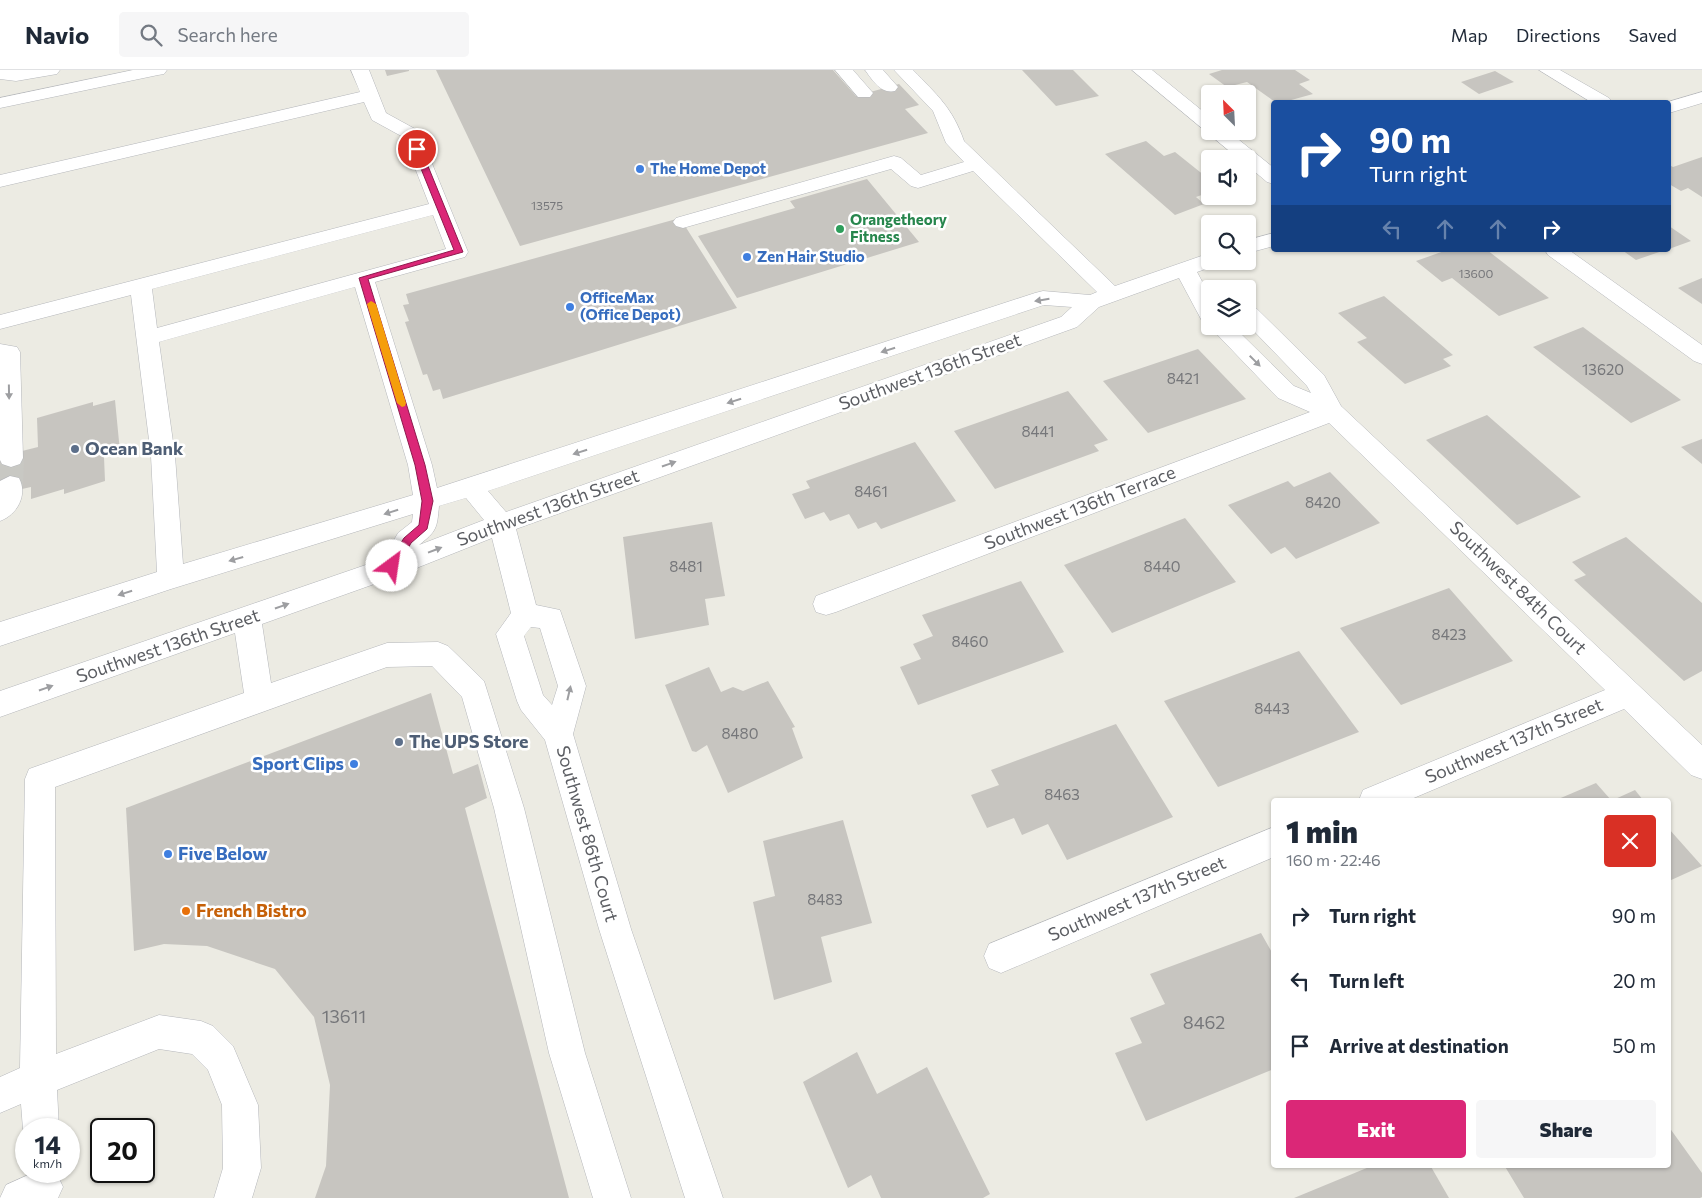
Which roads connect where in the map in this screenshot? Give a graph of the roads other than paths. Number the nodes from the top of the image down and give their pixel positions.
1 (51, 70) edge
2 (158, 70) edge
3 (360, 70) edge
4 (844, 70) edge
5 (860, 70) edge
6 (874, 70) edge
7 (903, 70) edge
8 (1141, 70) edge
9 (1548, 70) edge
10 (24, 72) edge
11 (0, 74) edge
12 (876, 90) junction
13 (370, 94) junction
14 (1702, 97) edge
15 (1600, 100) edge
16 (0, 103) edge
17 (1674, 107) edge
18 (1701, 118) edge
19 (1201, 119) edge
20 (1227, 140) edge
21 (978, 164) junction
22 (1271, 176) edge
23 (0, 181) edge
24 (440, 207) junction
25 (686, 227) dead end
26 (1271, 240) edge
27 (1256, 245) edge
28 (1558, 252) edge
29 (1201, 263) edge
30 (1184, 268) junction
31 (363, 278) junction
32 (1202, 280) edge
33 (141, 286) junction
34 (1101, 298) junction
35 (1201, 299) edge
36 (1256, 321) edge
37 (0, 322) edge
38 (1229, 335) edge
39 (147, 338) junction
40 (0, 352) edge
41 (1702, 356) edge
42 (1333, 412) junction
43 (11, 458) tunnel mouth
44 (10, 485) tunnel mouth
45 (471, 487) junction
46 (427, 501) junction
47 (0, 511) edge
48 (502, 525) junction
49 (392, 566) junction
50 (171, 578) junction
51 (826, 604) dead end
52 (525, 616) junction
53 (247, 618) junction
54 (0, 634) edge
55 (1627, 694) junction
56 (259, 700) junction
57 (0, 704) edge
58 (558, 734) junction
59 (1702, 766) edge
60 (1379, 798) edge
61 (1271, 843) edge
62 (1001, 956) dead end
63 (38, 1079) junction
64 (0, 1095) edge
65 (40, 1118) edge
66 (233, 1198) edge
67 (612, 1198) edge
68 (704, 1198) edge

1 - 10 street
2 - 16 street
3 - 13 street
4 - 12 street
5 - 12 street
6 - 12 street
7 - 21 street
8 - 19 street
9 - 15 street
10 - 11 street
13 - 23 street
13 - 24 street
14 - 17 street
17 - 18 street
20 - 22 street
21 - 25 street
21 - 34 street
24 - 31 street
24 - 33 street
26 - 27 street
28 - 41 street
29 - 30 street, Southwest 136th Street
30 - 32 street
30 - 34 street, Southwest 136th Street
30 - 35 street
31 - 39 street
31 - 46 street
33 - 37 street
33 - 39 street
34 -> 45 street, Southwest 136th Street
48 -> 34 street, Southwest 136th Street
36 - 42 street, Southwest 84th Court
38 -> 42 street, Southwest 84th Court
39 - 50 street
40 -> 43 street
42 - 51 street, Southwest 136th Terrace
42 - 55 street, Southwest 84th Court
44 - 47 street
45 - 46 street, Southwest 136th Street
45 - 48 street
46 - 49 street
46 -> 50 street, Southwest 136th Street
49 -> 48 street, Southwest 136th Street
48 - 52 street
53 -> 49 street, Southwest 136th Street
50 -> 54 street, Southwest 136th Street
52 - 58 street, Southwest 86th Court
58 -> 52 street
53 - 56 street
57 -> 53 street, Southwest 136th Street
55 - 59 street, Southwest 84th Court
55 - 60 street, Southwest 137th Street
56 - 63 street
56 - 67 street
58 - 68 street, Southwest 86th Court
61 - 62 street, Southwest 137th Street
63 - 64 street
63 - 65 street
63 - 66 street

